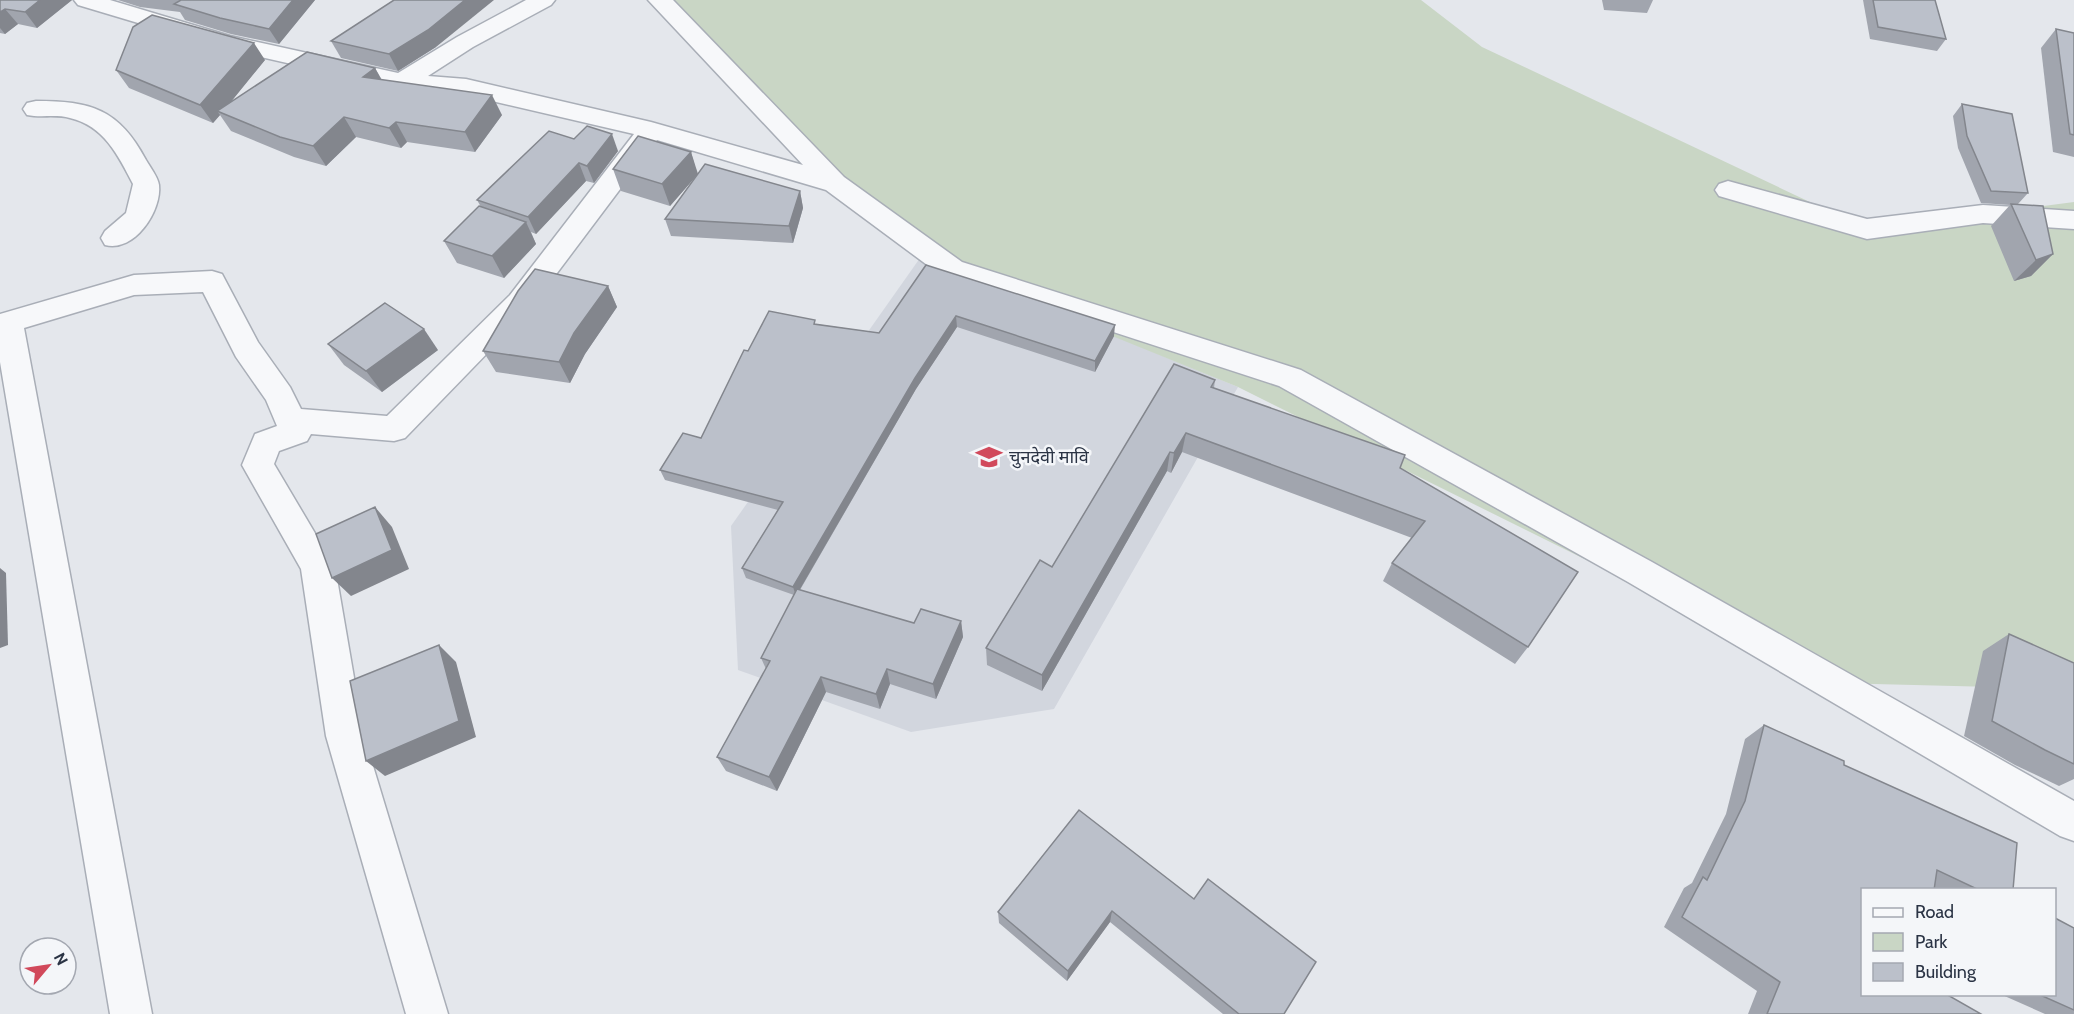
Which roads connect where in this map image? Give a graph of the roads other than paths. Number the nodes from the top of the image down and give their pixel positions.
1 (86, 0) edge
2 (543, 0) edge
3 (660, 0) edge
4 (402, 81) junction
5 (36, 109) dead end
6 (651, 130) junction
7 (836, 183) junction
8 (1728, 190) dead end
9 (2074, 220) edge
10 (115, 238) dead end
11 (290, 420) junction
12 (2074, 822) edge
13 (131, 1014) edge
14 (426, 1014) edge

1 - 4 street
2 - 4 street
3 - 7 street
4 - 6 street
5 - 10 street
6 - 7 street
6 - 11 street
7 - 12 street
8 - 9 street
11 - 13 street
11 - 14 street

